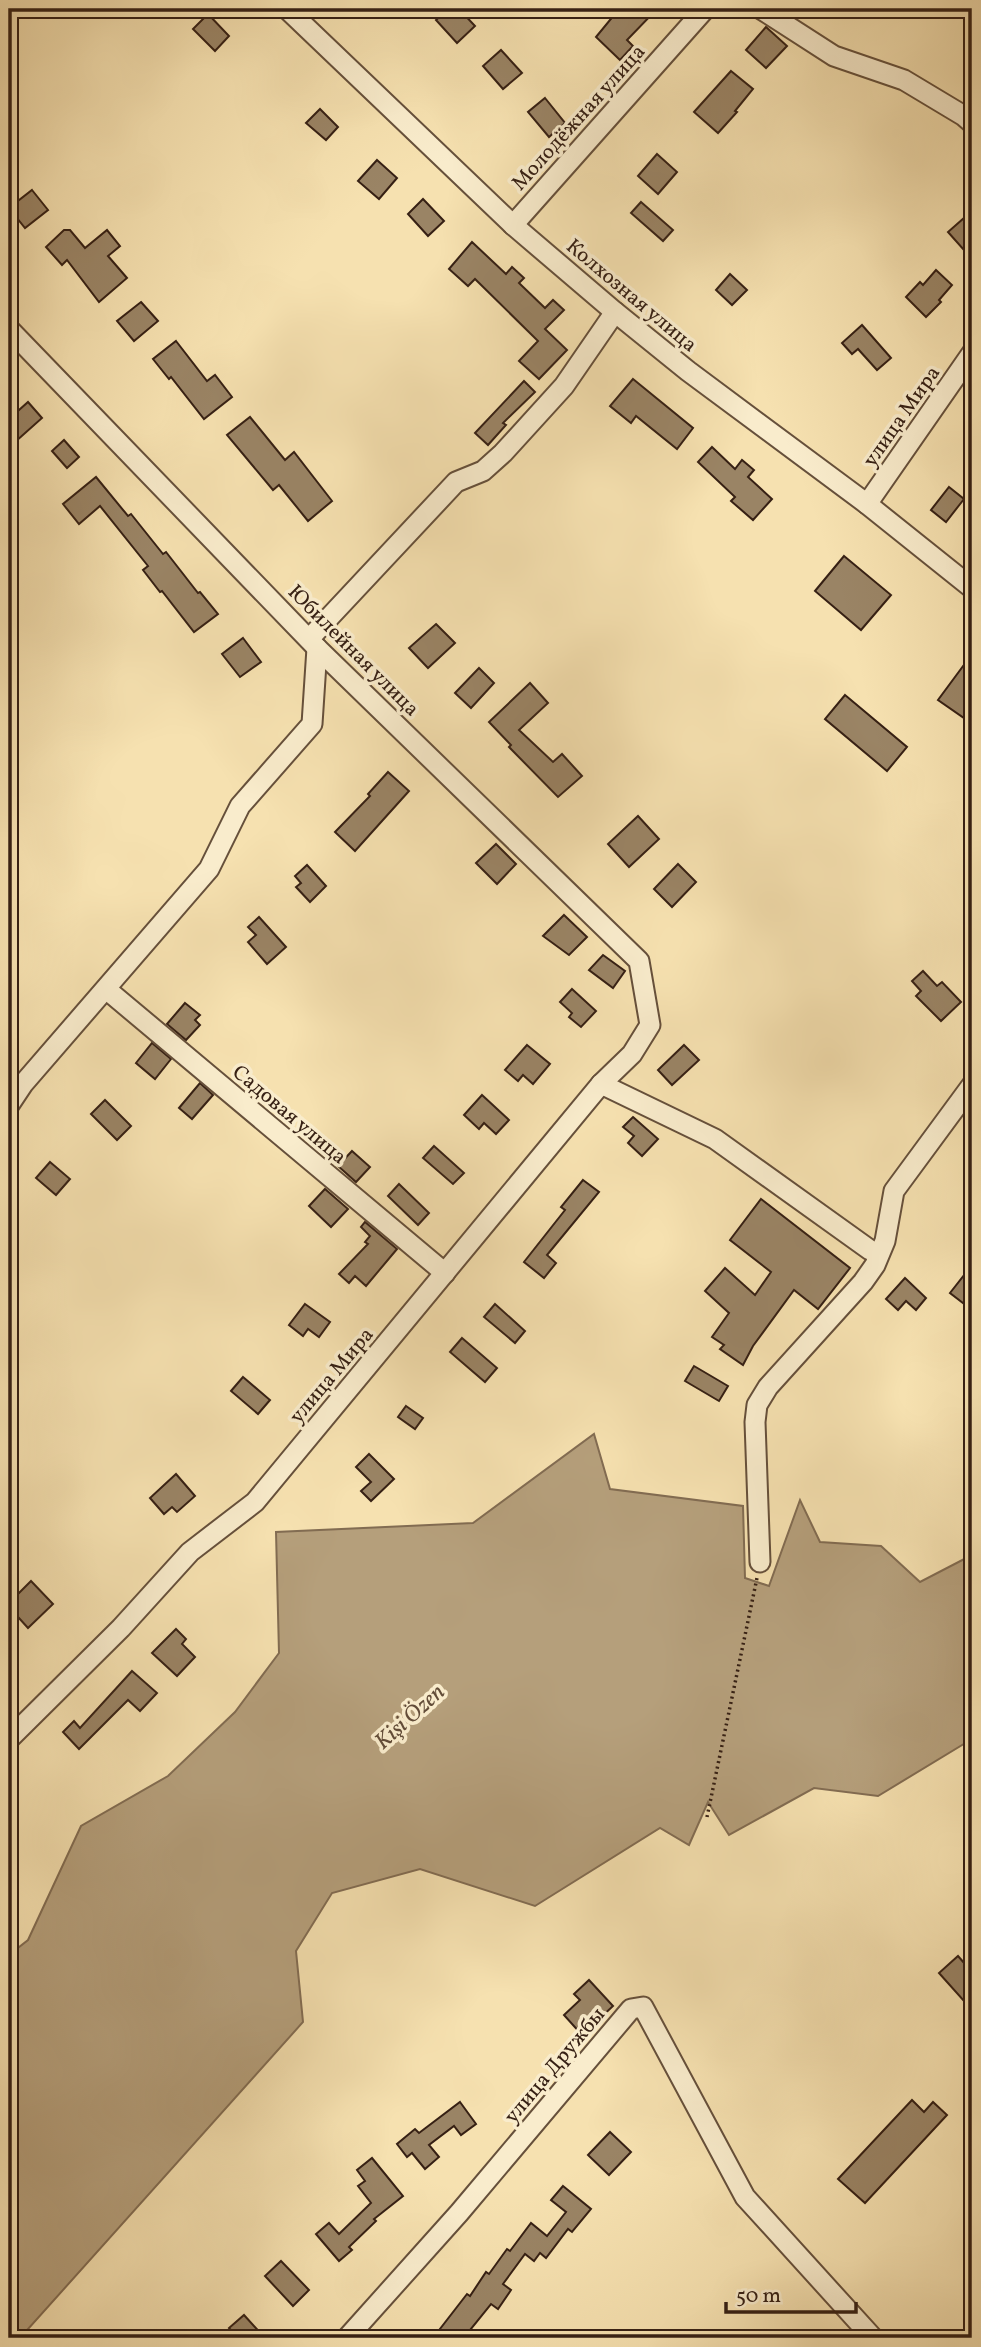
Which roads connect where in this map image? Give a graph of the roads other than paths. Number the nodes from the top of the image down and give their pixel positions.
1 (287, 9) edge
2 (705, 9) edge
3 (761, 9) edge
4 (972, 123) edge
5 (513, 225) junction
6 (615, 312) junction
7 (9, 329) edge
8 (972, 353) edge
9 (867, 504) junction
10 (972, 588) edge
11 (313, 643) junction
12 (106, 989) junction
13 (648, 1011) joint
14 (601, 1084) junction
15 (972, 1085) edge
16 (9, 1105) edge
17 (870, 1250) dead end
18 (445, 1273) junction
19 (760, 1562) road end
20 (9, 1739) edge
21 (347, 2338) edge
22 (873, 2338) edge

1 - 5 street, Колхозная улица
2 - 5 street, Молодёжная улица
3 - 4 street
5 - 6 street, Колхозная улица
6 - 9 street, Колхозная улица
6 - 11 street
7 - 11 street, Юбилейная улица
8 - 9 street, улица Мира
9 - 10 street, Колхозная улица
11 - 12 street
11 - 13 street, Юбилейная улица
12 - 16 street
12 - 18 street, Садовая улица
13 - 14 street, улица Мира
14 - 17 street
14 - 18 street, улица Мира
15 - 19 street
18 - 20 street, улица Мира
21 - 22 street, улица Дружбы

